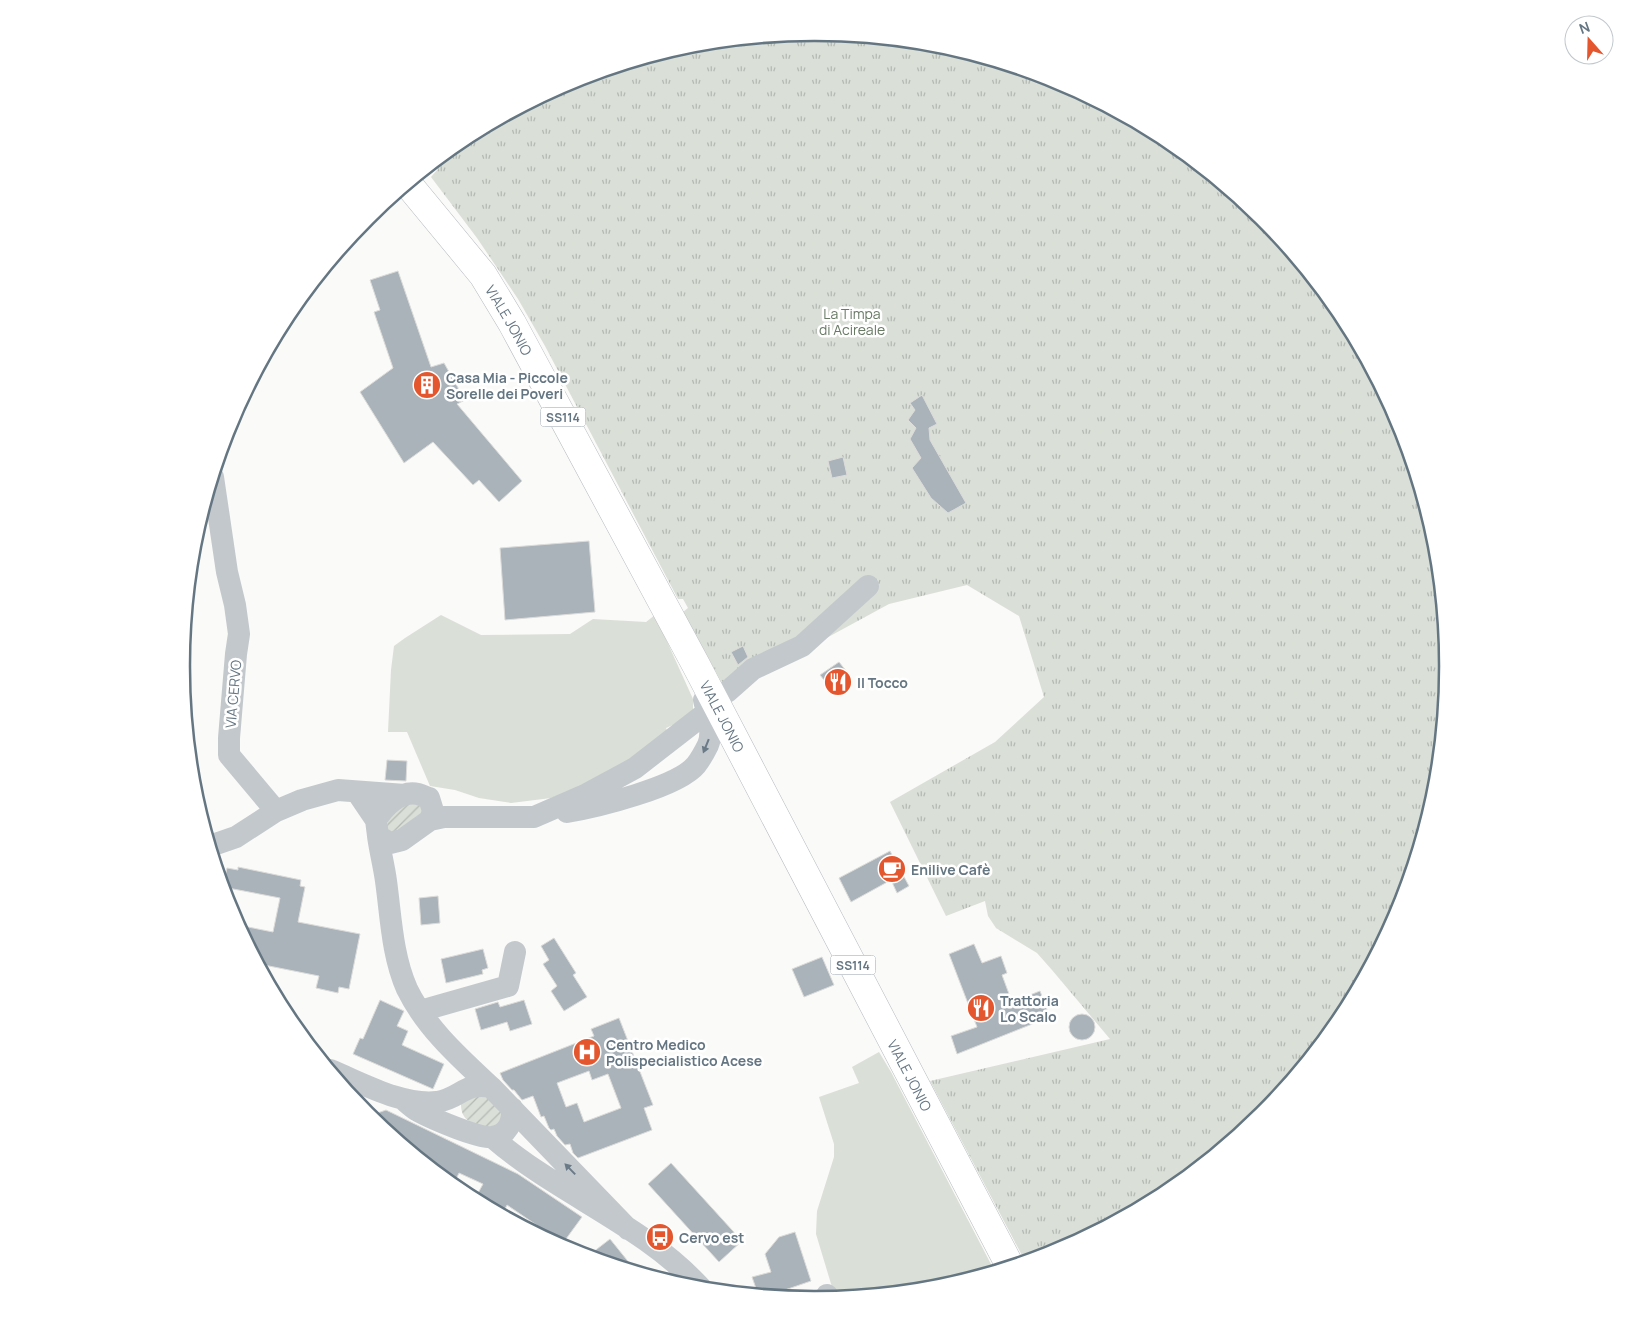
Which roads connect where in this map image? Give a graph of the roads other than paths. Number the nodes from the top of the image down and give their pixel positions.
1 (412, 189) edge
2 (215, 491) edge
3 (868, 586) dead end
4 (696, 665) junction
5 (726, 692) dead end
6 (702, 716) dead end
7 (357, 792) junction
8 (405, 795) junction
9 (429, 809) junction
10 (276, 811) junction
11 (534, 817) junction
12 (377, 828) junction
13 (402, 840) junction
14 (216, 844) edge
15 (386, 880) junction
16 (515, 952) dead end
17 (420, 1011) junction
18 (459, 1057) junction
19 (343, 1075) edge
20 (491, 1088) junction
21 (458, 1094) junction
22 (403, 1100) junction
23 (512, 1108) junction
24 (469, 1132) junction
25 (492, 1138) junction
26 (628, 1229) junction
27 (1007, 1260) edge
28 (693, 1279) edge

1 - 4 main road, VIALE JONIO / SS114
2 - 10 street, VIA CERVO
3 - 5 street
4 -> 11 street
4 - 27 main road, VIALE JONIO / SS114
6 - 11 street
7 - 8 street
7 - 10 street
7 - 12 street
8 - 9 street
8 - 12 street
9 - 11 street
9 - 13 street
10 - 14 street
12 - 13 street
12 - 15 street
13 - 15 street
15 - 17 street
16 - 17 street
17 - 18 street
18 - 20 street
18 - 21 street
19 - 22 street
20 - 21 street
20 - 23 street
21 - 22 street
21 - 24 street
22 - 24 street
23 - 25 street
26 -> 23 street
24 - 25 street
25 - 26 street
26 - 28 street

